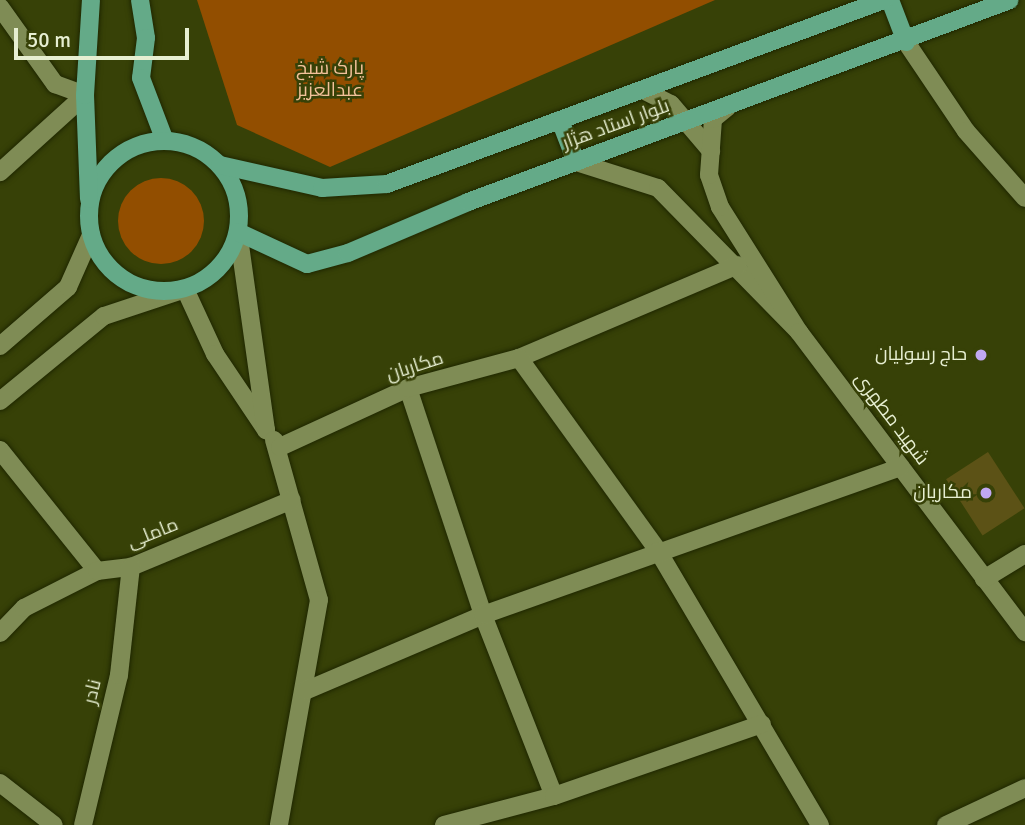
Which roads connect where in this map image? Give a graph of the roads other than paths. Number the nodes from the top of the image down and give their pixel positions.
1 (91, 0) edge
2 (140, 0) edge
3 (884, 0) edge
4 (890, 0) edge
5 (1010, 0) edge
6 (0, 7) edge
7 (6, 30) edge
8 (906, 42) junction
9 (643, 90) junction
10 (85, 95) junction
11 (728, 107) junction
12 (560, 120) junction
13 (688, 122) junction
14 (165, 141) junction
15 (576, 162) junction
16 (220, 165) junction
17 (0, 172) edge
18 (709, 175) junction
19 (1025, 198) edge
20 (89, 209) junction
21 (238, 232) junction
22 (91, 235) junction
23 (738, 265) junction
24 (185, 289) junction
25 (799, 332) junction
26 (0, 346) edge
27 (519, 358) junction
28 (408, 388) junction
29 (0, 401) edge
30 (266, 430) junction
31 (280, 447) junction
32 (0, 450) edge
33 (901, 467) junction
34 (292, 500) junction
35 (658, 551) junction
36 (1025, 554) edge
37 (131, 567) junction
38 (97, 571) junction
39 (984, 579) junction
40 (483, 615) junction
41 (1025, 632) edge
42 (0, 633) edge
43 (305, 691) junction
44 (762, 724) junction
45 (0, 783) edge
46 (1025, 788) edge
47 (554, 796) junction
48 (54, 825) edge
49 (83, 825) edge
50 (279, 825) edge
51 (444, 825) edge
52 (820, 825) edge
53 (946, 825) edge

1 - 10 main road
2 - 14 main road
3 - 9 main road, بلوار استاد هژار
4 - 8 main road
5 - 8 main road, بلوار استاد هژار
6 - 7 street
7 - 10 street
8 - 11 main road, بلوار استاد هژار
8 - 19 street
9 - 12 main road, بلوار استاد هژار
9 - 13 street
10 - 17 street
10 - 20 main road
11 - 13 main road, بلوار استاد هژار
11 - 18 street
12 - 15 main road
12 - 16 main road, بلوار استاد هژار
13 - 15 main road, بلوار استاد هژار
13 - 18 street
14 - 16 main road
14 - 20 main road
15 - 21 main road, بلوار استاد هژار
15 - 23 street
16 - 21 main road
18 - 25 street
20 - 22 main road
21 - 24 main road
21 - 30 street
22 - 24 main road
22 - 26 street
23 - 25 street
23 - 27 street, مکاریان
24 - 29 street
24 - 30 street
25 - 33 street, شهید مطهری
27 - 28 street, مکاریان
27 - 35 street
28 - 31 street, مکاریان
28 - 40 street
30 - 31 street
31 - 34 street
32 - 38 street
33 - 35 street
33 - 39 street, شهید مطهری
34 - 37 street, ماملی
34 - 43 street
35 - 40 street
35 - 44 street
36 - 39 street
37 - 38 street, ماملی
37 - 49 street, نادر
38 - 42 street, ماملی
39 - 41 street, شهید مطهری
40 - 43 street
40 - 47 street
43 - 50 street
44 - 47 street
44 - 52 street
45 - 48 street
46 - 53 street
47 - 51 street

